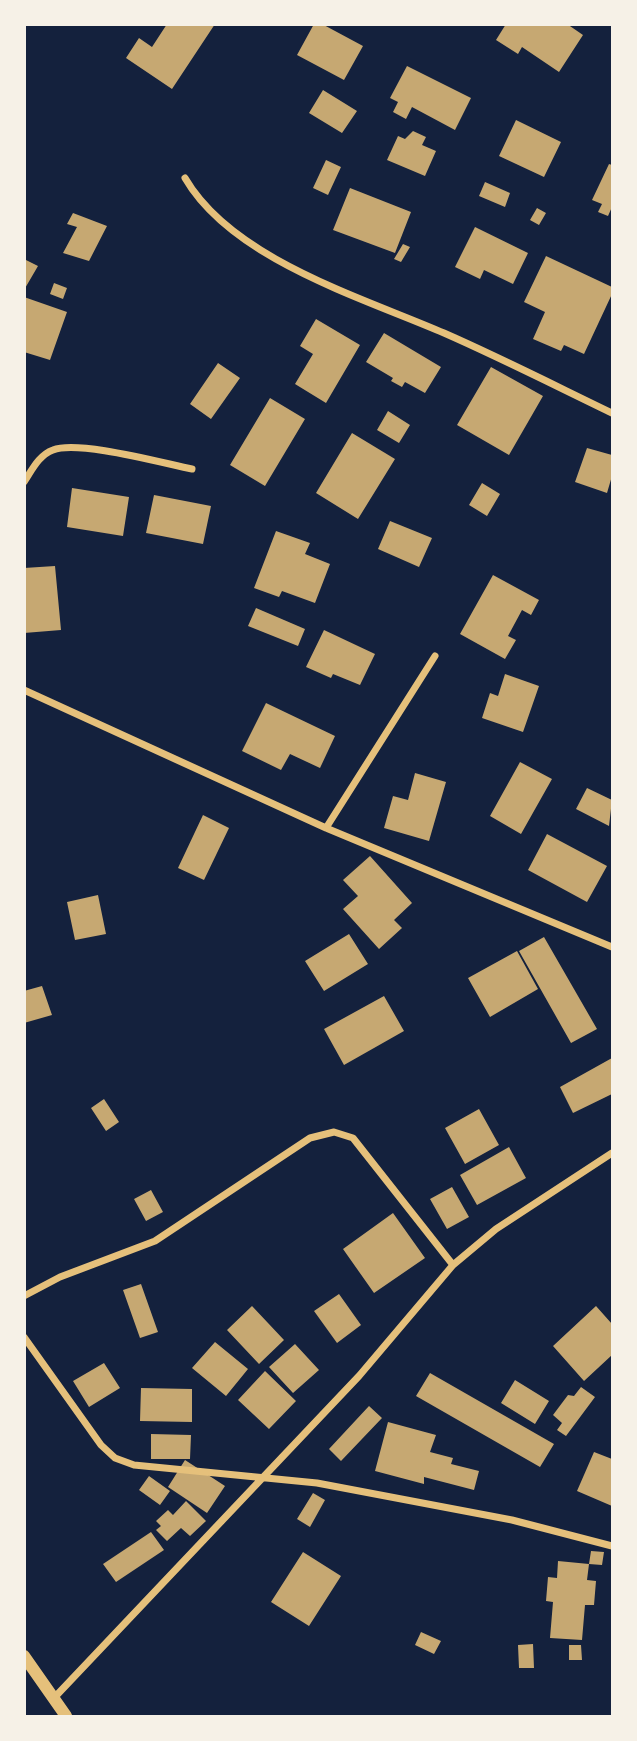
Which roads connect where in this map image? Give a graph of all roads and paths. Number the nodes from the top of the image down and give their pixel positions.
1 (185, 178) dead end
2 (612, 412) edge
3 (192, 469) dead end
4 (24, 482) edge
5 (435, 656) dead end
6 (24, 690) edge
7 (326, 828) junction
8 (612, 947) edge
9 (612, 1153) edge
10 (453, 1265) junction
11 (24, 1296) edge
12 (24, 1336) edge
13 (261, 1480) junction
14 (612, 1546) edge
15 (24, 1656) edge
16 (54, 1698) junction
17 (66, 1717) edge

1 - 2 street
3 - 4 street
5 - 7 street
6 - 7 street
7 - 8 street
9 - 10 street
10 - 11 street
10 - 13 street
12 - 13 street
13 - 14 street
13 - 16 street
15 - 16 street
16 - 17 street

